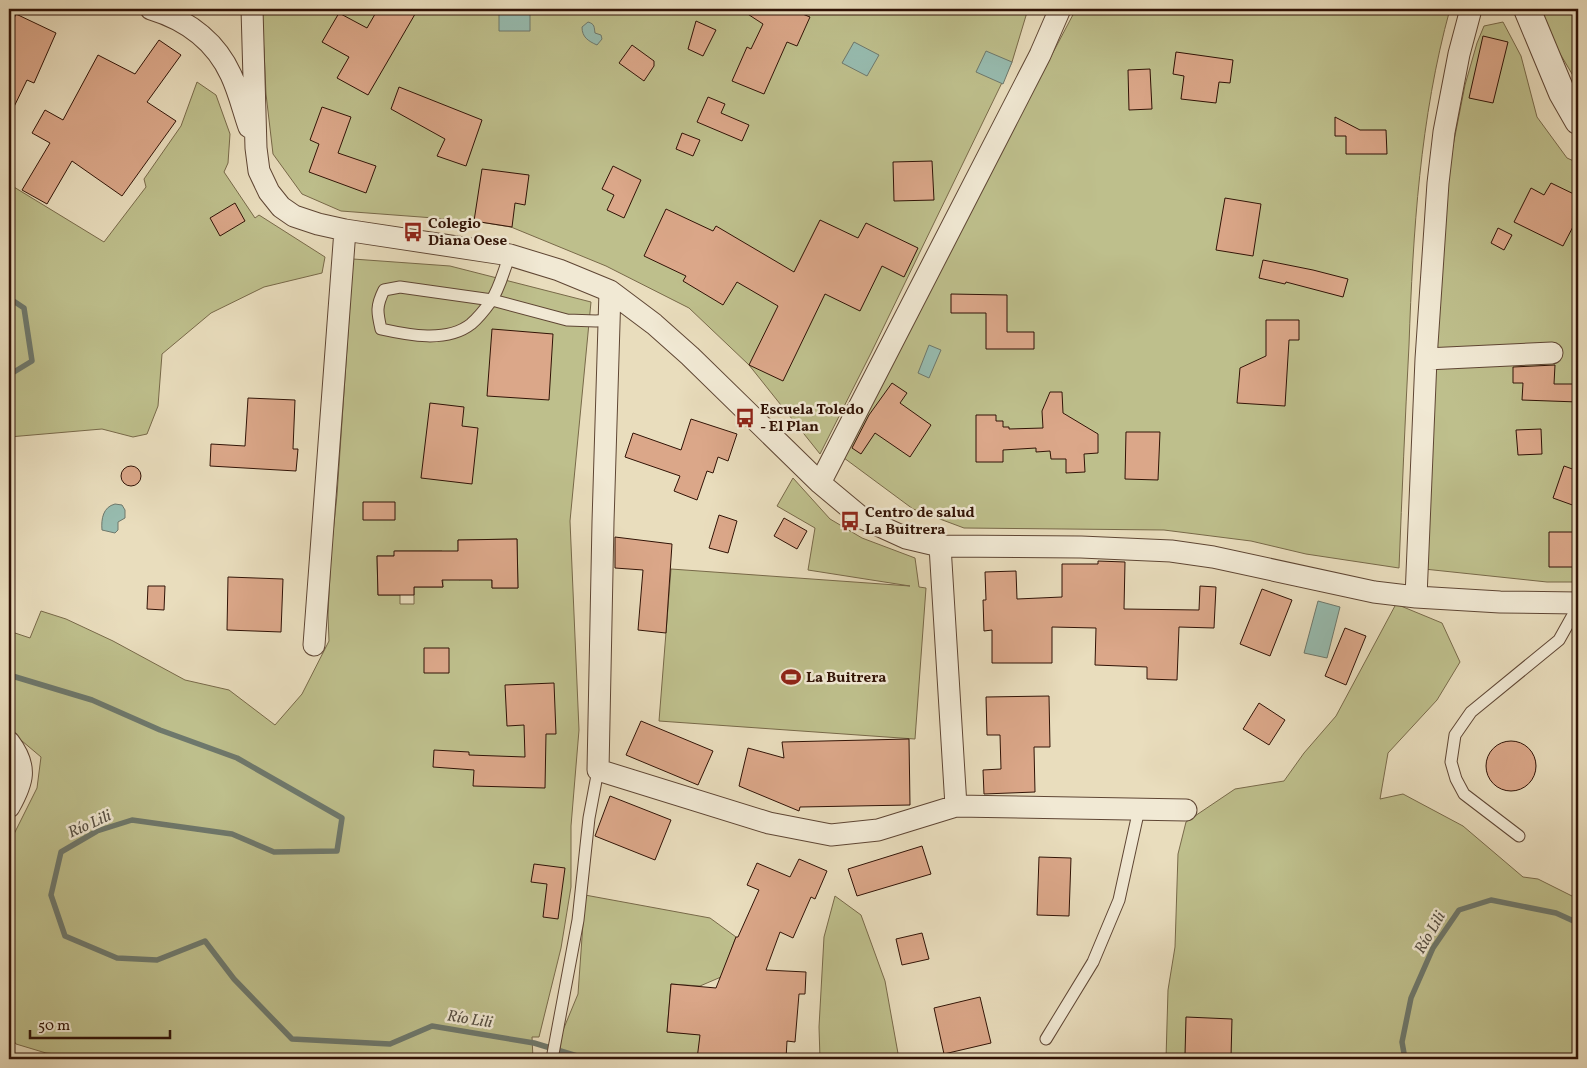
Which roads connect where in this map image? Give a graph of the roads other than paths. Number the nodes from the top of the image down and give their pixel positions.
1 (150, 9) edge
2 (252, 9) edge
3 (1060, 9) edge
4 (1471, 9) edge
5 (1527, 9) edge
6 (1578, 121) edge
7 (256, 148) junction
8 (345, 230) junction
9 (510, 255) junction
10 (610, 291) junction
11 (492, 300) junction
12 (608, 320) junction
13 (1552, 353) dead end
14 (1426, 359) junction
15 (820, 483) junction
16 (940, 546) junction
17 (1416, 597) junction
18 (1578, 604) edge
19 (314, 645) dead end
20 (9, 742) edge
21 (598, 770) junction
22 (956, 806) junction
23 (9, 807) edge
24 (1138, 809) junction
25 (1186, 810) dead end
26 (1519, 836) dead end
27 (1046, 1039) dead end
28 (552, 1059) edge

1 - 7 street
2 - 7 street
3 - 15 street
4 - 14 street
5 - 6 street
7 - 8 street
8 - 9 street
8 - 19 street
9 - 10 street
9 - 11 lane
10 - 12 street
10 - 15 street
11 - 11 lane
11 - 12 lane
12 - 21 street
13 - 14 street
14 - 17 street
15 - 16 street
16 - 17 street
16 - 22 street
17 - 18 street
18 - 26 lane
20 - 23 street
21 - 22 street
21 - 28 lane
22 - 24 street
24 - 25 street
24 - 27 lane

